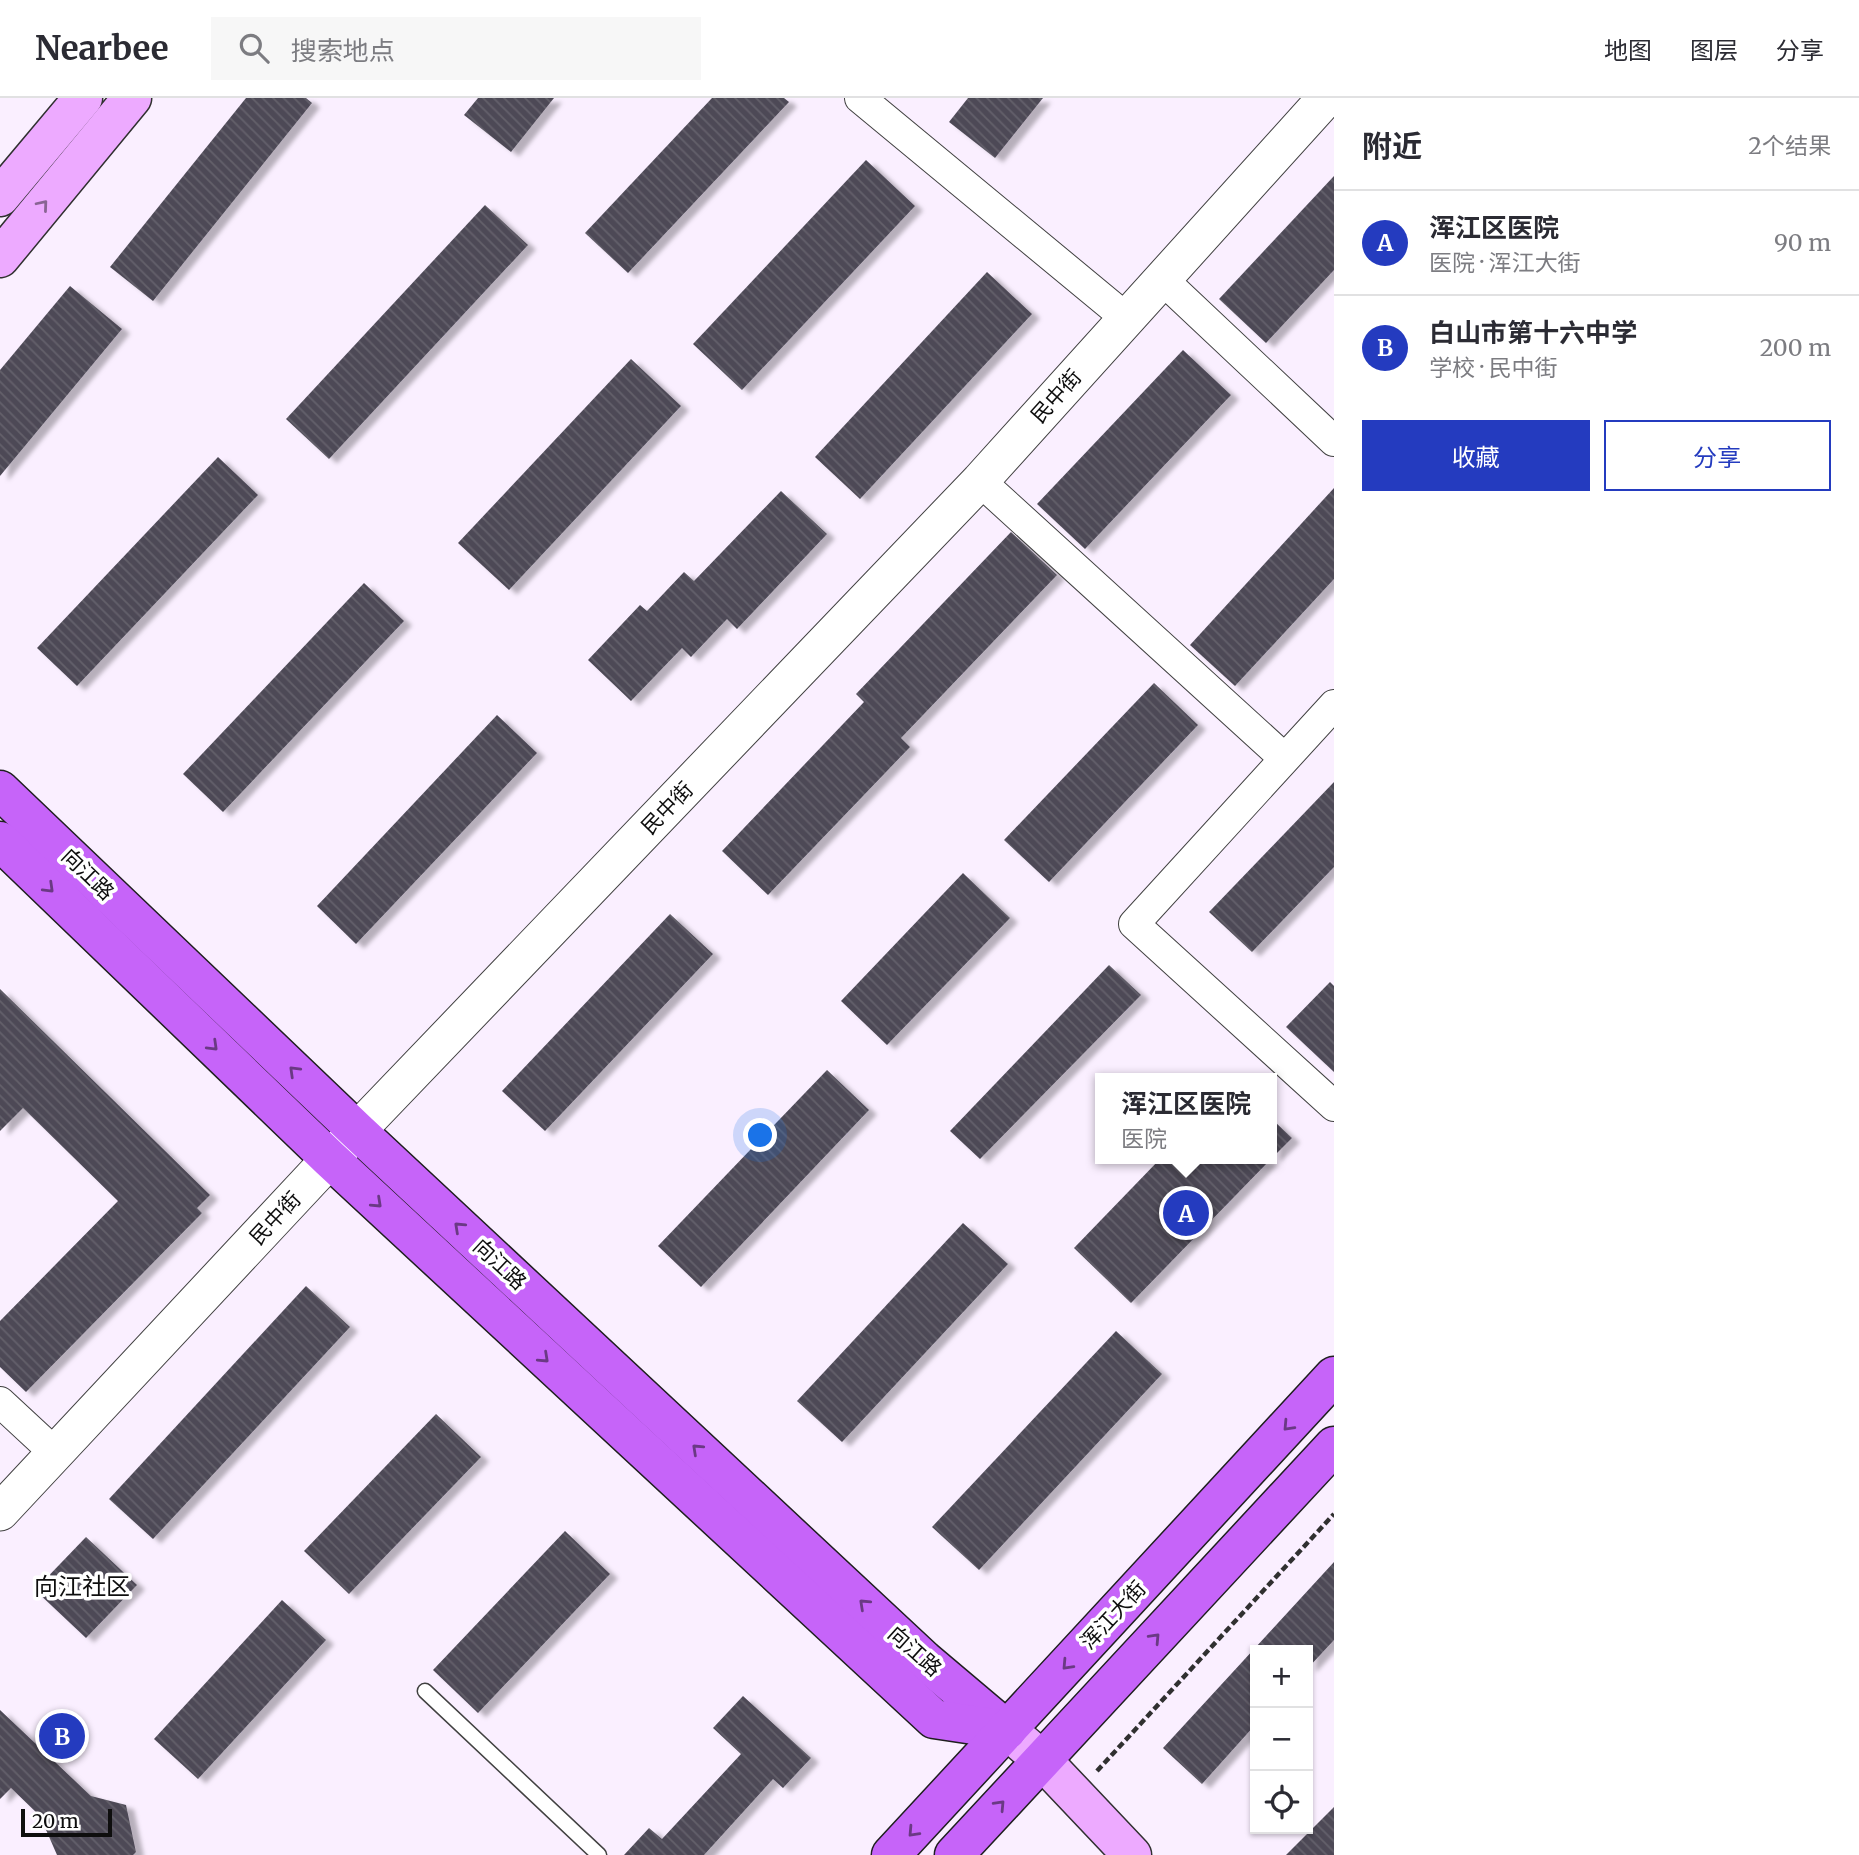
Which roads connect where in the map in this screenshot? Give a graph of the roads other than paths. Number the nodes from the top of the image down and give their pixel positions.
1 (82, 98) edge
2 (132, 98) edge
3 (860, 98) edge
4 (1326, 98) edge
5 (0, 197) edge
6 (0, 258) edge
7 (1162, 279) junction
8 (1126, 318) junction
9 (1334, 441) edge
10 (980, 481) junction
11 (1334, 705) edge
12 (1284, 758) junction
13 (0, 790) edge
14 (0, 841) edge
15 (1334, 1106) edge
16 (357, 1132) junction
17 (330, 1159) junction
18 (1334, 1376) edge
19 (0, 1402) edge
20 (1334, 1446) edge
21 (55, 1452) junction
22 (0, 1512) edge
23 (425, 1691) dead end
24 (1007, 1730) junction
25 (1042, 1759) junction
26 (599, 1855) edge
27 (891, 1855) edge
28 (954, 1855) edge
29 (1132, 1855) edge

1 - 5 main road
6 -> 2 main road
3 - 8 street
4 - 7 street, 民中街
7 - 8 street, 民中街
7 - 9 street
8 - 10 street, 民中街
10 - 12 street
10 - 16 street, 民中街
11 - 12 street
12 - 15 street
16 -> 13 main road, 向江路
14 -> 17 main road, 向江路
16 - 17 street, 民中街
24 -> 16 main road, 向江路
17 - 21 street, 民中街
17 -> 24 main road, 向江路
18 -> 24 main road, 浑江大街
19 - 21 street
25 -> 20 main road
21 - 22 street, 民中街
23 - 26 lane
24 - 25 main road, 向江路
24 -> 27 main road, 浑江大街
28 -> 25 main road
25 - 29 main road, 向江路

